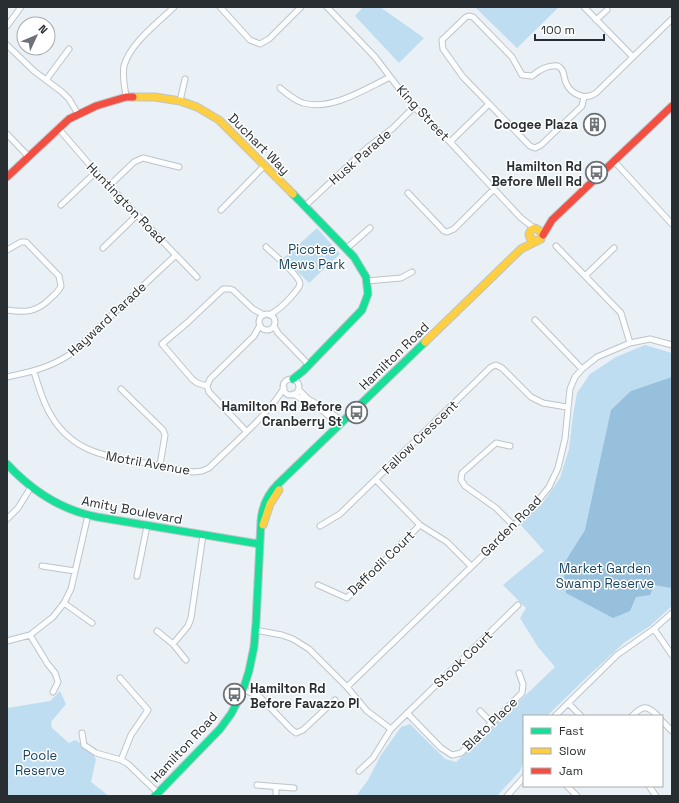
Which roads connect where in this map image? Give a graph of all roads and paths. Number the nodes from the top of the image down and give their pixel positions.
1 (21, 7) edge
2 (174, 7) edge
3 (220, 7) edge
4 (301, 7) edge
5 (327, 7) edge
6 (584, 7) edge
7 (607, 10) dead end
8 (672, 19) edge
9 (596, 20) junction
10 (7, 26) edge
11 (7, 45) edge
12 (69, 49) dead end
13 (633, 57) junction
14 (390, 77) junction
15 (186, 79) dead end
16 (46, 80) junction
17 (280, 88) dead end
18 (126, 97) junction
19 (584, 97) junction
20 (180, 101) junction
21 (488, 104) junction
22 (672, 106) edge
23 (414, 107) junction
24 (78, 114) junction
25 (58, 128) junction
26 (7, 134) edge
27 (450, 142) junction
28 (28, 156) junction
29 (614, 161) junction
30 (265, 165) junction
31 (179, 167) dead end
32 (96, 172) junction
33 (7, 177) edge
34 (109, 186) junction
35 (494, 189) junction
36 (408, 193) dead end
37 (61, 205) dead end
38 (305, 206) junction
39 (221, 210) dead end
40 (137, 215) junction
41 (552, 220) junction
42 (672, 224) edge
43 (370, 228) dead end
44 (533, 231) junction
45 (542, 234) junction
46 (536, 241) junction
47 (556, 246) dead end
48 (103, 248) dead end
49 (266, 248) dead end
50 (614, 248) dead end
51 (346, 249) junction
52 (521, 249) junction
53 (7, 250) edge
54 (176, 255) junction
55 (412, 272) dead end
56 (197, 276) dead end
57 (585, 276) junction
58 (367, 282) junction
59 (253, 309) junction
60 (7, 310) edge
61 (279, 310) junction
62 (267, 315) junction
63 (535, 320) dead end
64 (260, 322) junction
65 (275, 323) junction
66 (267, 330) junction
67 (278, 333) junction
68 (254, 336) junction
69 (630, 343) junction
70 (672, 345) edge
71 (309, 365) junction
72 (582, 369) junction
73 (34, 372) junction
74 (7, 377) edge
75 (296, 381) junction
76 (207, 386) junction
77 (284, 388) junction
78 (121, 389) dead end
79 (299, 390) junction
80 (291, 394) junction
81 (278, 398) junction
82 (568, 407) junction
83 (342, 422) junction
84 (337, 427) junction
85 (246, 431) junction
86 (510, 446) dead end
87 (7, 464) edge
88 (160, 465) junction
89 (376, 480) junction
90 (31, 487) junction
91 (88, 515) junction
92 (7, 519) edge
93 (420, 525) junction
94 (146, 526) junction
95 (320, 526) dead end
96 (514, 526) junction
97 (203, 535) junction
98 (260, 542) junction
99 (42, 566) dead end
100 (471, 566) junction
101 (75, 571) junction
102 (137, 576) dead end
103 (318, 585) dead end
104 (64, 603) junction
105 (518, 605) dead end
106 (672, 613) edge
107 (92, 623) dead end
108 (654, 629) junction
109 (255, 630) junction
110 (157, 631) dead end
111 (30, 635) junction
112 (7, 641) edge
113 (173, 644) junction
114 (672, 655) edge
115 (186, 660) dead end
116 (519, 673) dead end
117 (120, 678) dead end
118 (347, 687) junction
119 (244, 689) junction
120 (53, 692) dead end
121 (335, 700) dead end
122 (569, 704) junction
123 (480, 711) dead end
124 (407, 713) junction
125 (556, 715) edge
126 (580, 715) edge
127 (633, 715) edge
128 (657, 715) edge
129 (491, 722) junction
130 (663, 722) edge
131 (391, 729) junction
132 (672, 731) edge
133 (82, 733) dead end
134 (121, 760) junction
135 (359, 771) dead end
136 (523, 778) edge
137 (257, 785) dead end
138 (568, 787) edge
139 (650, 787) edge
140 (276, 788) junction
141 (294, 788) dead end
142 (156, 794) edge
143 (276, 796) edge
144 (507, 796) edge
145 (577, 796) edge
146 (656, 796) edge

1 - 10 street
2 - 18 street
3 - 4 street
5 - 14 street, King Street
6 - 9 street
7 - 9 street
8 - 13 street
9 - 13 street
11 - 16 street
12 - 16 street
13 - 19 street
14 - 17 street
14 - 23 street, King Street
15 - 20 street
16 - 24 street
18 - 20 main road, Duchart Way
18 - 24 main road, Duchart Way
19 - 21 street
19 - 21 street
20 - 30 main road, Duchart Way
21 - 27 street
22 - 29 main road
23 - 27 street, King Street
23 - 38 street, Husk Parade
24 - 25 main road, Duchart Way
25 - 28 main road, Duchart Way
25 - 32 street, Huntington Road
26 - 28 street
27 - 35 street, King Street
28 - 33 main road, Duchart Way
29 - 41 main road
29 - 42 street
30 - 38 main road, Duchart Way
30 - 39 street
31 - 34 street
32 - 34 street, Huntington Road
32 - 37 street
34 - 40 street, Huntington Road
35 - 36 street
35 - 44 street, King Street
38 - 51 main road, Duchart Way
40 - 48 street
40 - 54 street, Huntington Road
41 - 44 main road
41 - 45 main road
43 - 51 street
44 - 45 main road
44 - 46 main road
44 - 52 main road, Hamilton Road
45 - 46 main road
46 - 52 main road, Hamilton Road
47 - 57 street
49 - 61 street
50 - 57 street
51 - 58 main road, Duchart Way
52 - 83 main road, Hamilton Road
53 - 60 street
54 - 56 street, Huntington Road
54 - 73 street, Hayward Parade
55 - 58 street
57 - 69 street
58 - 71 main road
59 - 62 street
59 - 64 street
59 - 76 street
61 - 62 street
61 - 65 street
62 - 64 street
62 - 65 street
63 - 72 street
64 - 66 street
64 - 68 street
65 - 66 street
65 - 67 street
66 - 67 street
66 - 68 street
67 - 71 street
68 - 76 street
69 - 70 street, Garden Road
69 - 72 street, Garden Road
71 - 75 main road
72 - 82 street, Garden Road
73 - 74 street, Hayward Parade
73 - 88 street, Motril Avenue
75 - 77 street, Motril Avenue
75 - 79 street
76 - 85 street
77 - 80 street
77 - 81 street, Motril Avenue
78 - 88 street
79 - 80 street, Motril Avenue
79 - 83 street
80 - 81 street, Motril Avenue
80 - 84 street
81 - 85 street, Motril Avenue
82 - 89 street, Fallow Crescent
82 - 96 street, Garden Road
83 - 84 main road, Hamilton Road
84 - 98 main road, Hamilton Road
85 - 88 street, Motril Avenue
86 - 96 street
87 - 90 main road, Amity Boulevard
89 - 93 street, Fallow Crescent
89 - 95 street
90 - 91 main road, Amity Boulevard
90 - 92 street
91 - 94 main road, Amity Boulevard
91 - 101 street
93 - 100 street, Fallow Crescent
93 - 103 street, Daffodil Court
94 - 97 main road, Amity Boulevard
94 - 102 street
96 - 100 street, Garden Road
97 - 98 main road, Amity Boulevard
97 - 113 street
98 - 109 main road, Hamilton Road
99 - 101 street
100 - 118 street, Garden Road
101 - 104 street
104 - 107 street
104 - 111 street
105 - 124 street, Stook Court
106 - 108 street
108 - 114 street
108 - 122 street
109 - 118 street
109 - 119 main road, Hamilton Road
110 - 113 street
111 - 112 street
111 - 120 street
113 - 115 street
116 - 129 street, Blato Place
117 - 134 street
118 - 131 street
119 - 121 street
119 - 142 main road, Hamilton Road
122 - 125 street
122 - 126 street
123 - 129 street
124 - 129 street, Blato Place
124 - 131 street, Stook Court
127 - 128 street
130 - 132 street
131 - 135 street, Stook Court
133 - 134 street
134 - 142 street
136 - 144 street
137 - 140 street
138 - 145 street
139 - 146 street
140 - 141 street
140 - 143 street

